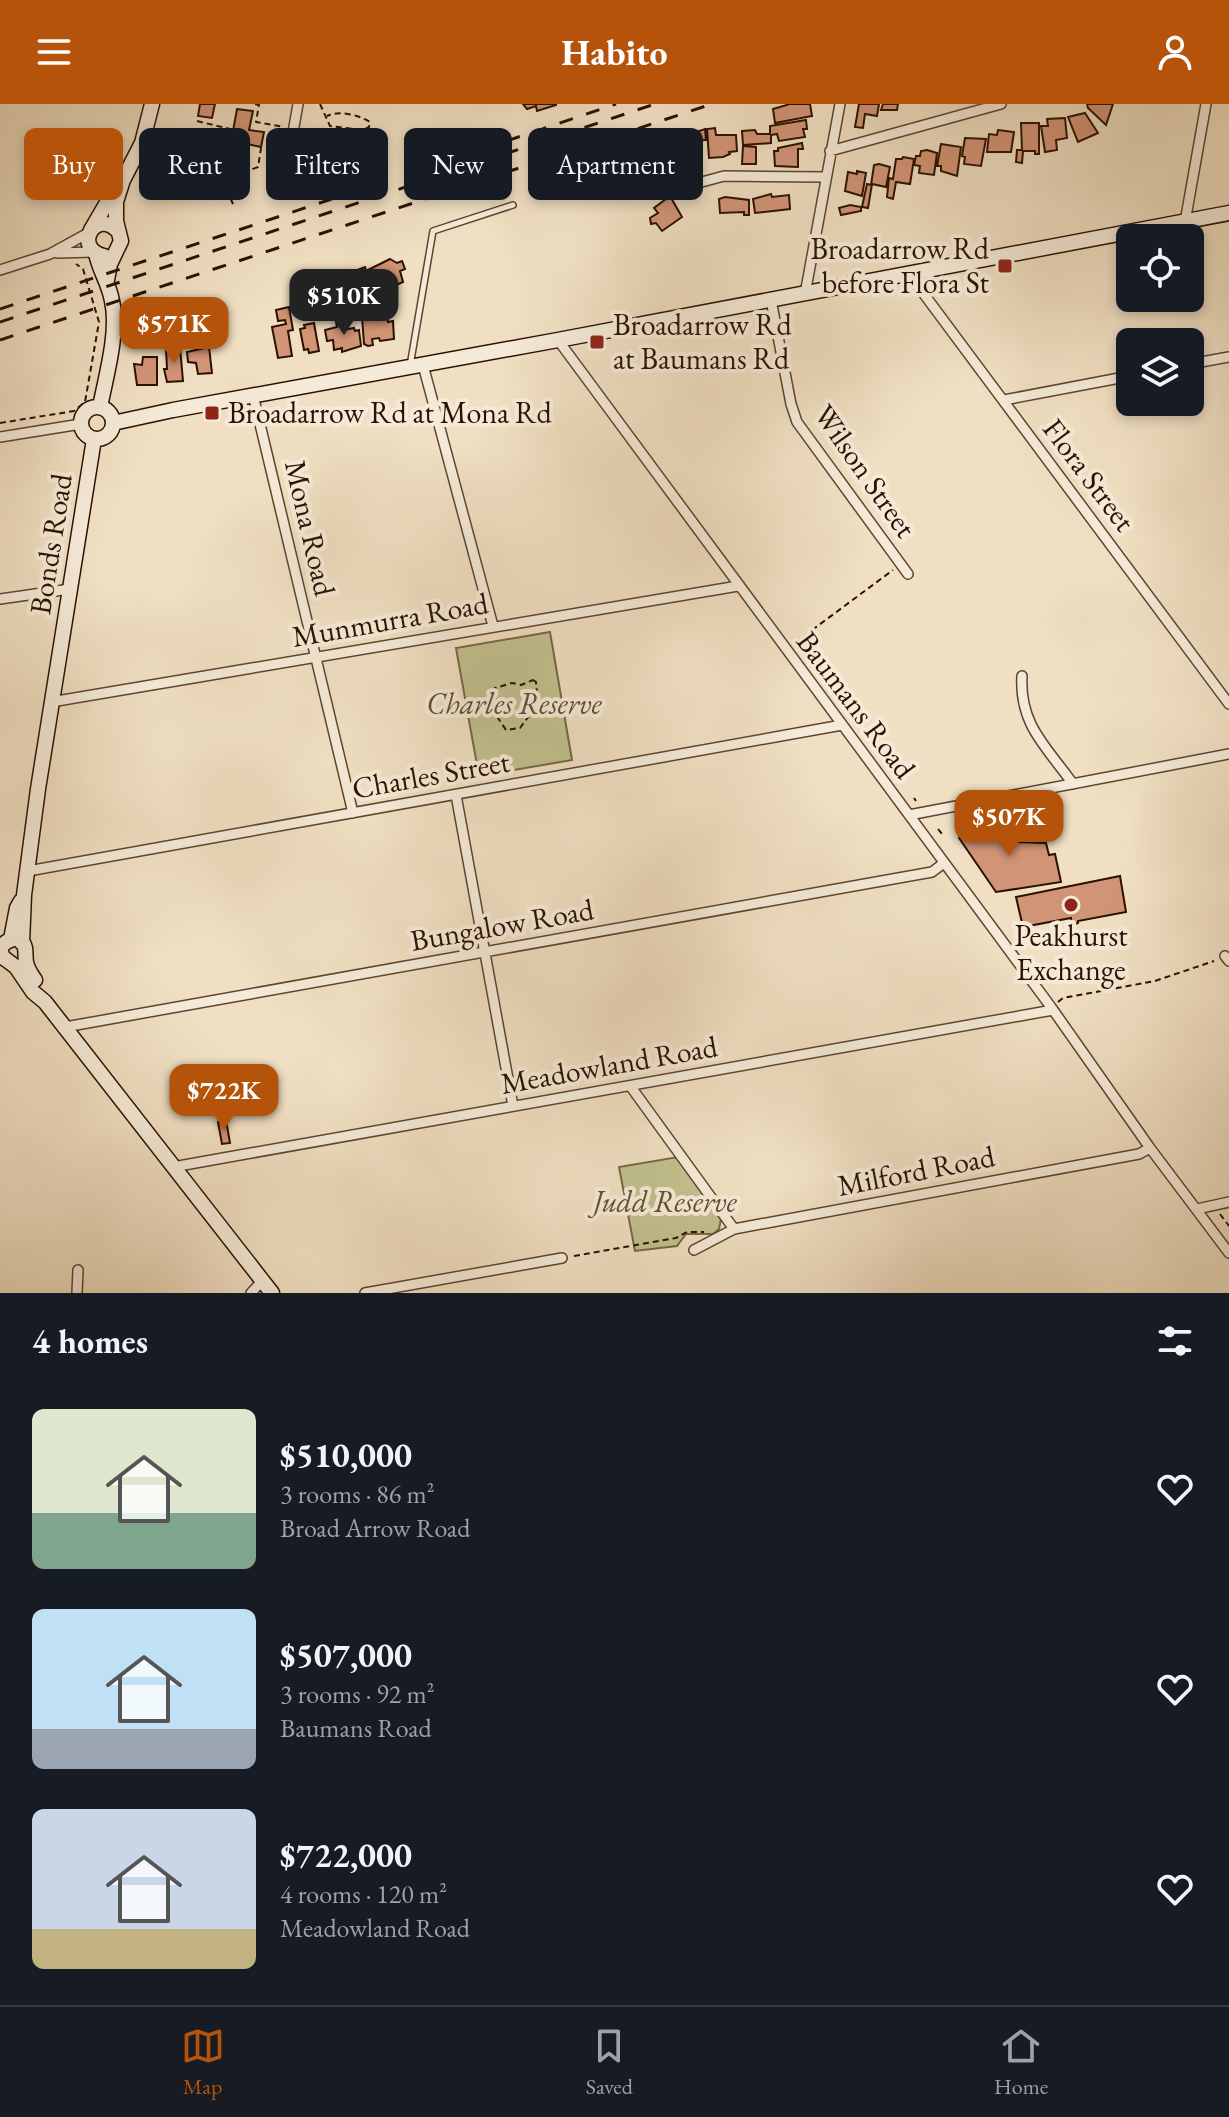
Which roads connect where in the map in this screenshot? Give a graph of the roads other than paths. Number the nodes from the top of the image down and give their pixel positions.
1 (152, 104) edge
2 (298, 104) edge
3 (840, 104) edge
4 (1001, 104) edge
5 (1206, 104) edge
6 (294, 128) edge
7 (830, 151) junction
8 (825, 177) junction
9 (123, 180) edge
10 (703, 182) edge
11 (107, 200) edge
12 (117, 200) edge
13 (513, 205) dead end
14 (1229, 213) edge
15 (1185, 222) junction
16 (91, 231) junction
17 (118, 231) junction
18 (115, 252) junction
19 (95, 253) junction
20 (50, 254) junction
21 (0, 270) edge
22 (909, 274) junction
23 (107, 280) junction
24 (805, 294) junction
25 (771, 300) junction
26 (558, 340) junction
27 (1229, 357) edge
28 (1204, 361) edge
29 (416, 366) junction
30 (1116, 379) edge
31 (253, 395) junction
32 (1004, 400) junction
33 (100, 407) junction
34 (113, 423) junction
35 (81, 424) junction
36 (0, 437) edge
37 (94, 439) junction
38 (908, 574) dead end
39 (738, 586) junction
40 (70, 589) junction
41 (0, 599) edge
42 (493, 626) junction
43 (316, 657) junction
44 (1022, 676) dead end
45 (1228, 700) edge
46 (51, 702) junction
47 (842, 725) junction
48 (1229, 754) edge
49 (1073, 784) junction
50 (456, 795) junction
51 (353, 813) junction
52 (909, 815) junction
53 (944, 863) junction
54 (28, 871) junction
55 (24, 895) junction
56 (7, 920) edge
57 (10, 948) edge
58 (486, 952) junction
59 (1052, 1008) junction
60 (65, 1027) junction
61 (631, 1087) junction
62 (513, 1106) junction
63 (1150, 1148) junction
64 (173, 1167) junction
65 (1229, 1202) edge
66 (1197, 1209) junction
67 (734, 1229) junction
68 (694, 1250) dead end
69 (1229, 1253) edge
70 (562, 1258) road end
71 (78, 1270) dead end
72 (262, 1281) junction
73 (77, 1293) edge
74 (251, 1293) edge
75 (272, 1293) edge
76 (365, 1293) edge

1 - 9 main road
2 - 6 street
3 - 7 street
4 - 7 street
5 - 15 street
7 - 8 street
8 - 10 street
8 - 24 street
11 - 16 main road
12 - 17 main road
13 - 29 lane
14 - 15 main road
15 - 22 main road
16 - 17 main road
16 - 19 main road
16 - 20 street
17 - 18 main road
18 - 19 main road
18 - 23 main road
19 - 20 street
19 - 23 main road
20 - 21 street
22 - 24 main road
22 - 32 street, Flora Street
23 - 33 main road
24 - 25 main road
25 - 26 main road
25 - 38 street, Wilson Street
26 - 29 main road
26 - 39 street, Baumans Road
27 - 28 street
29 - 31 main road
29 - 42 street
30 - 32 street
31 - 34 main road
31 - 43 street, Mona Road
32 - 45 street, Flora Street
33 - 34 main road
33 - 35 main road
34 - 37 main road
35 - 36 street
35 - 37 main road
37 - 40 main road, Bonds Road
39 - 42 street, Munmurra Road
39 - 47 street, Baumans Road
40 - 41 street
40 - 46 main road, Bonds Road
42 - 43 street, Munmurra Road
43 - 46 street, Munmurra Road
43 - 51 street, Mona Road
44 - 49 street
46 - 54 main road, Bonds Road
47 - 50 street, Charles Street
47 - 52 street, Baumans Road
48 - 49 street
49 - 52 street
50 - 51 street, Charles Street
50 - 58 street
51 - 54 street, Charles Street
52 - 53 street, Baumans Road
53 - 58 street, Bungalow Road
53 - 59 street, Baumans Road
54 - 55 main road, Bonds Road
55 - 56 main road, Bonds Road
55 - 57 main road, Bonds Road
56 - 57 main road, Bonds Road
57 - 60 main road, Bonds Road
58 - 60 street, Bungalow Road
58 - 62 street
59 - 61 street, Meadowland Road
59 - 63 street, Baumans Road
60 - 64 main road, Bonds Road
61 - 62 street, Meadowland Road
61 - 67 street
62 - 64 street, Meadowland Road
63 - 66 street, Baumans Road
63 - 67 street, Milford Road
64 - 72 main road, Bonds Road
65 - 66 street
66 - 69 street, Baumans Road
67 - 68 street, Milford Road
70 - 76 street
71 - 73 street
72 - 74 street
72 - 75 main road, Bonds Road

